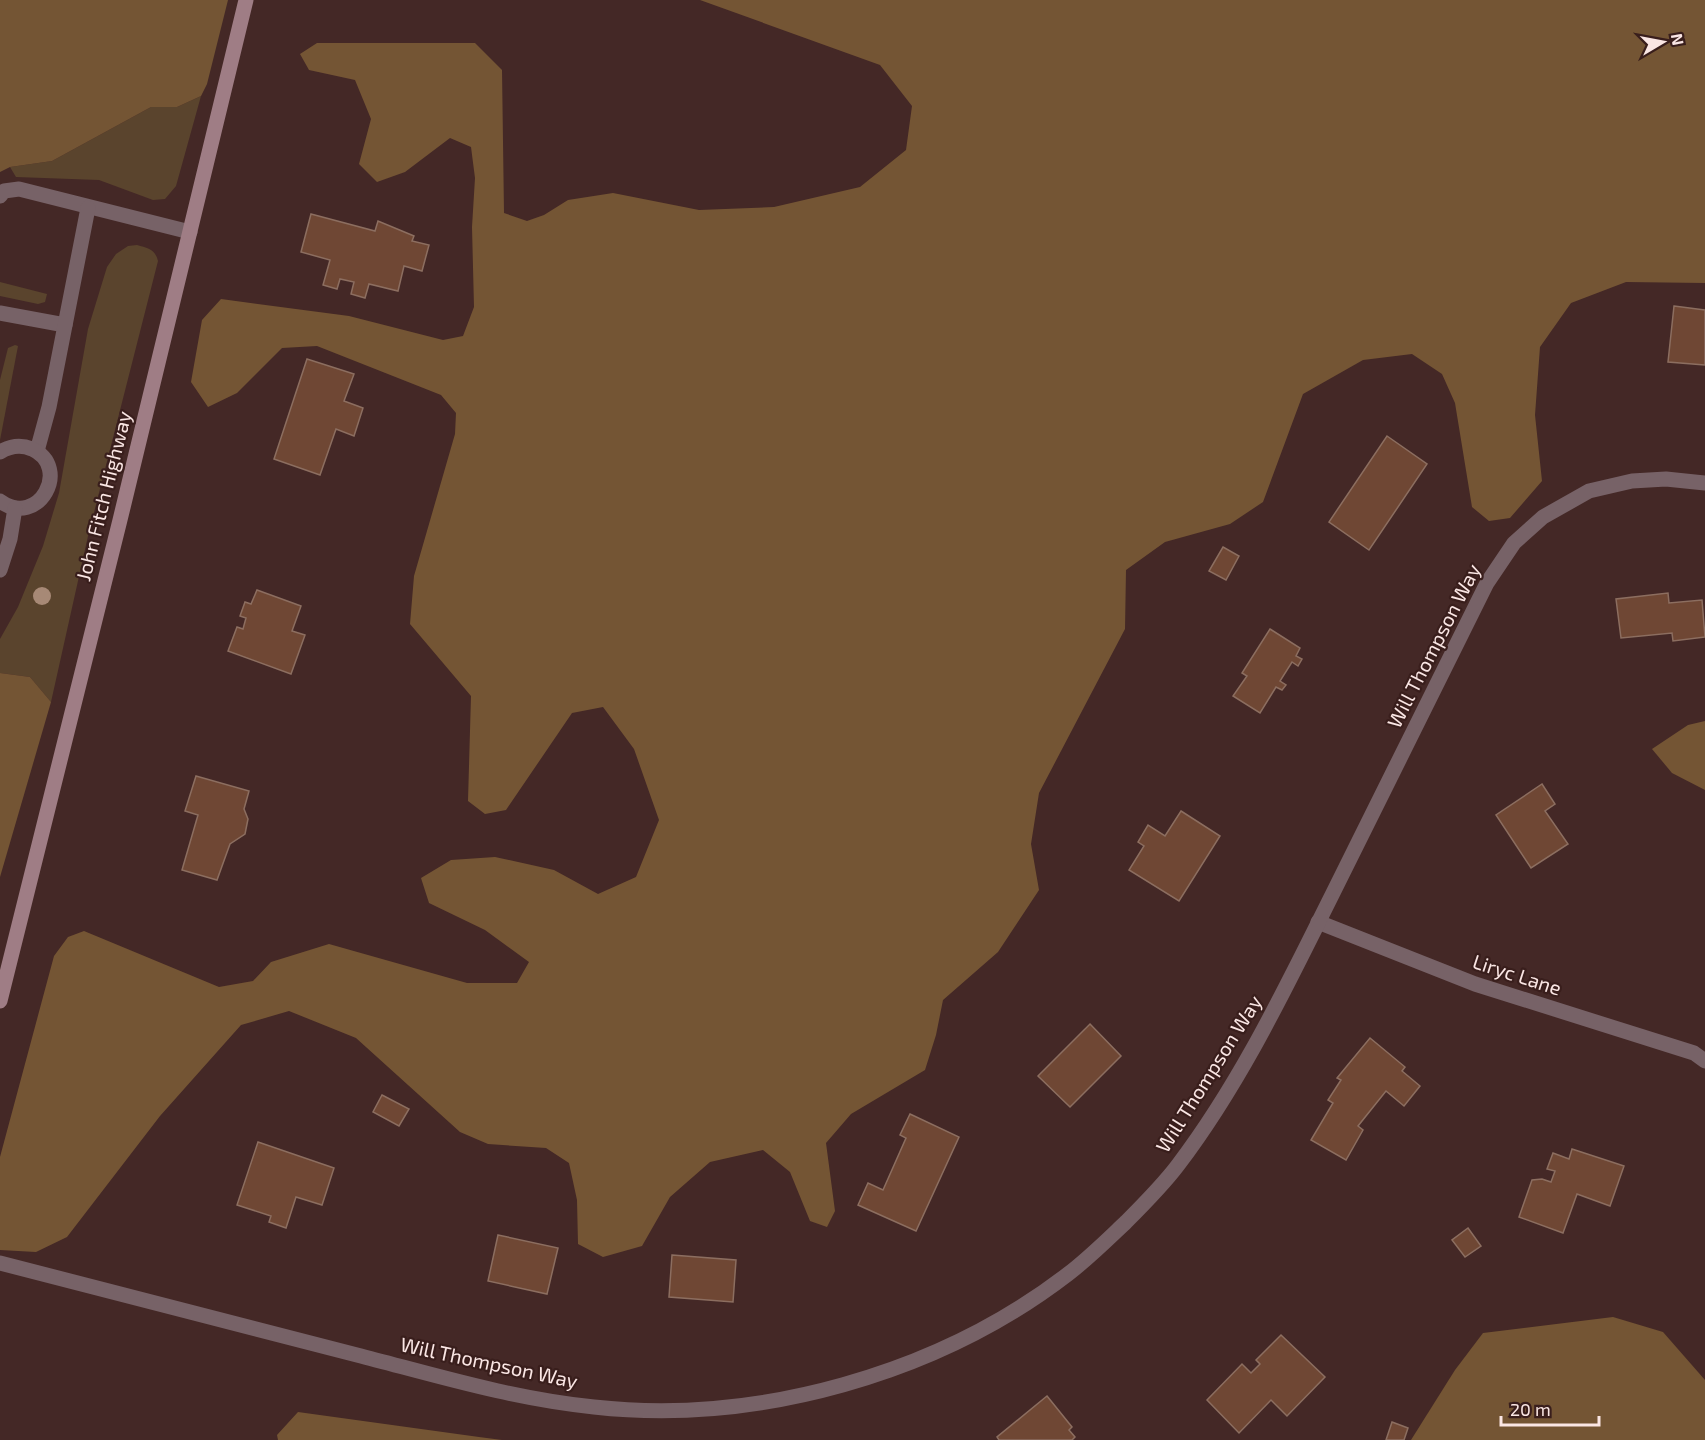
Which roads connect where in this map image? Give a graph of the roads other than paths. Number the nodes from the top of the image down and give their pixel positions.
1 (246, 0) edge
2 (0, 196) edge
3 (88, 208) junction
4 (190, 232) junction
5 (0, 313) edge
6 (65, 325) junction
7 (37, 451) junction
8 (0, 452) edge
9 (1705, 483) edge
10 (0, 501) edge
11 (15, 508) junction
12 (0, 570) edge
13 (1318, 922) junction
14 (0, 1000) edge
15 (1705, 1061) edge
16 (0, 1263) edge

1 - 4 main road, John Fitch Highway
2 - 3 street
3 - 4 street
3 - 6 street
4 - 14 main road, John Fitch Highway
5 - 6 street
6 - 7 street
7 - 8 street
7 - 11 street
9 - 13 street, Will Thompson Way
10 - 11 street
11 - 12 street
13 - 15 street, Liryc Lane
13 - 16 street, Will Thompson Way

